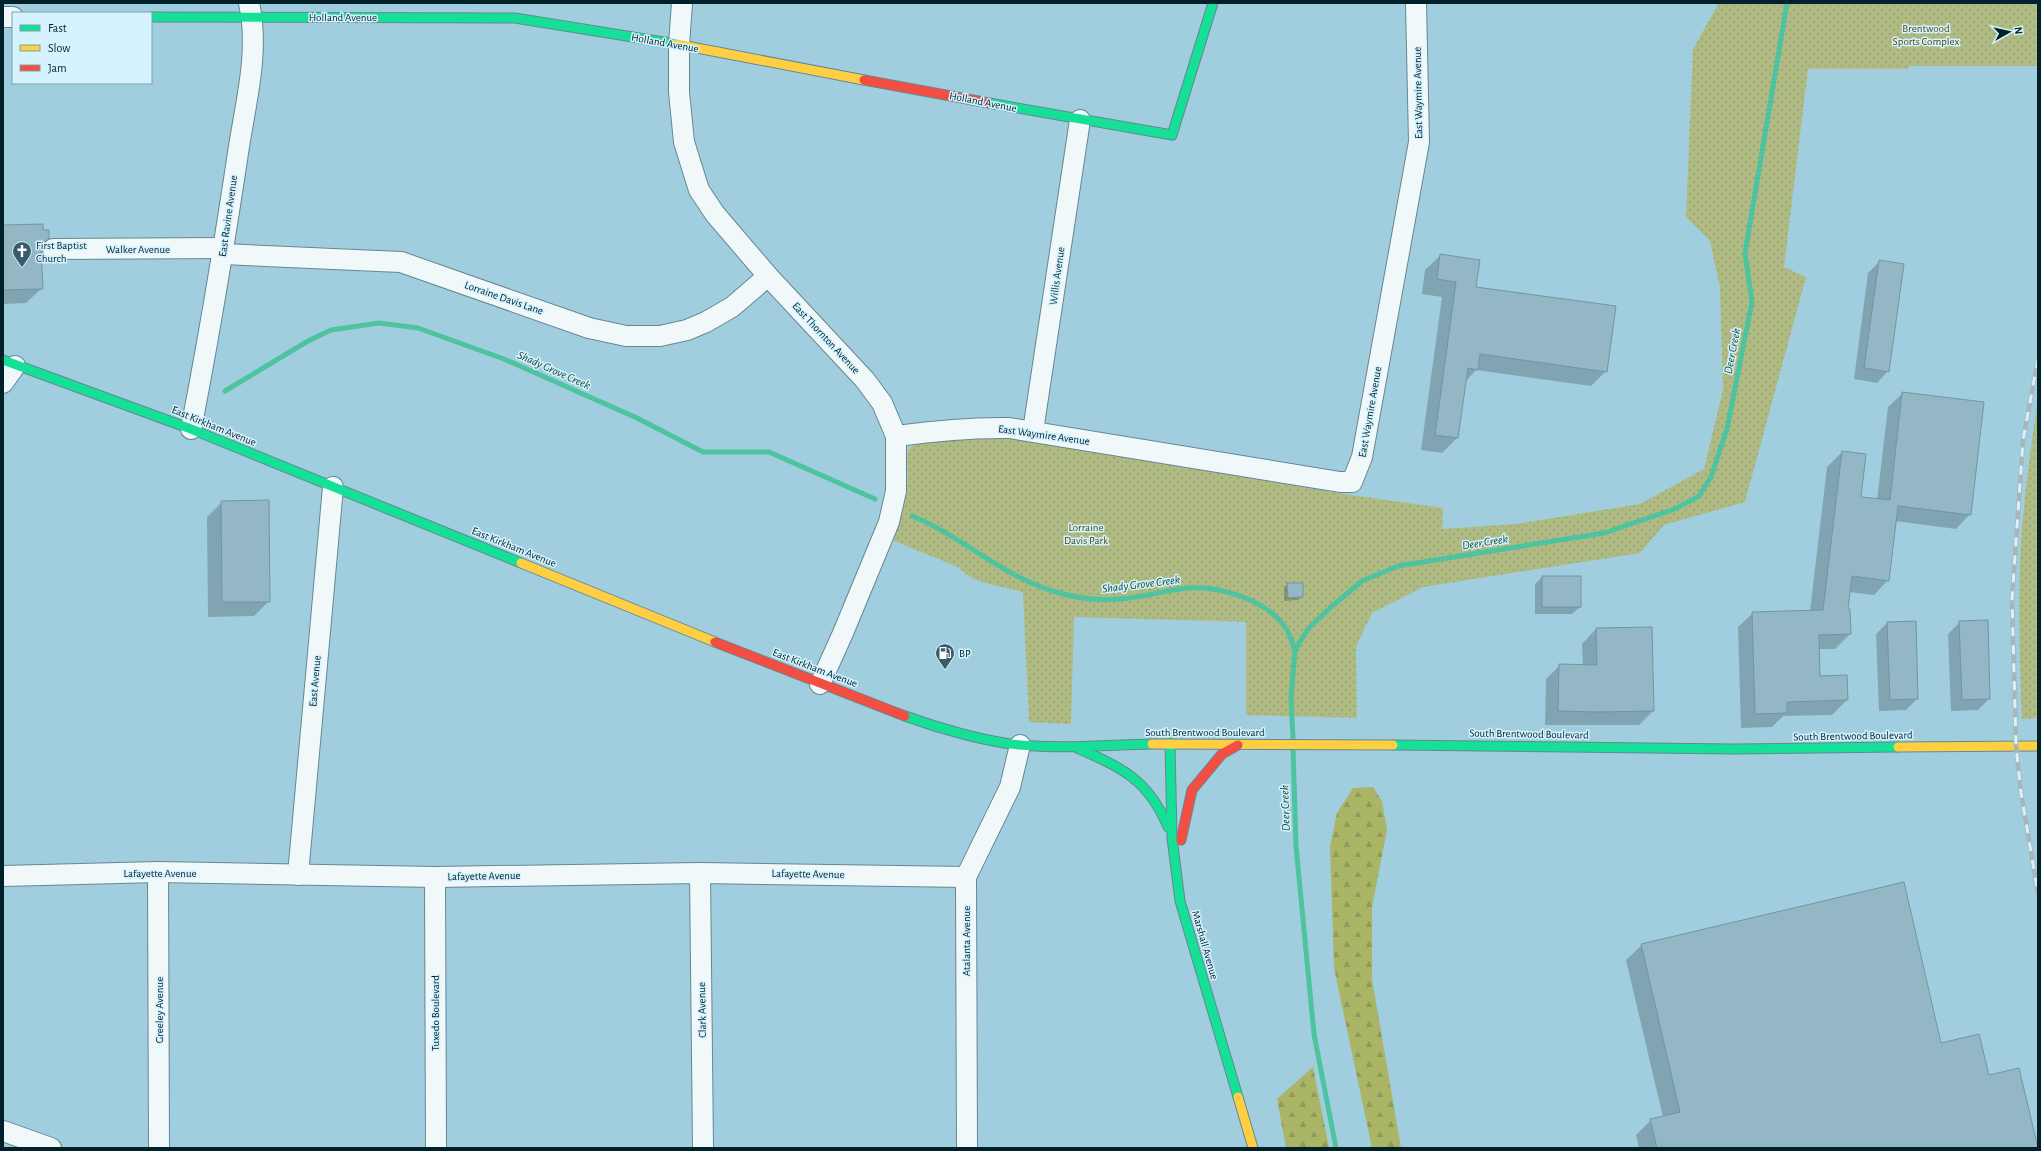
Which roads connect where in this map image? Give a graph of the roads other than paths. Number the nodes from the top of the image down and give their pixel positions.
1 (682, 3) edge
2 (1213, 3) edge
3 (1416, 3) edge
4 (251, 10) edge
5 (152, 17) edge
6 (679, 45) junction
7 (1080, 120) junction
8 (53, 249) dead end
9 (223, 251) junction
10 (768, 276) junction
11 (9, 363) edge
12 (3, 383) edge
13 (191, 429) junction
14 (1033, 431) junction
15 (896, 436) junction
16 (333, 487) junction
17 (820, 684) junction
18 (1170, 743) junction
19 (1238, 744) junction
20 (1020, 745) junction
21 (1073, 746) junction
22 (2038, 746) edge
23 (1172, 838) junction
24 (158, 872) junction
25 (700, 873) junction
26 (3, 876) edge
27 (298, 876) junction
28 (435, 877) junction
29 (966, 877) junction
30 (1180, 901) junction
31 (3, 1131) edge
32 (51, 1148) edge
33 (159, 1148) edge
34 (436, 1148) edge
35 (703, 1148) edge
36 (967, 1148) edge
37 (1254, 1148) edge

1 - 6 street, East Thornton Avenue
2 - 7 main road, Holland Avenue
3 - 14 street, East Waymire Avenue
4 - 5 main road, Holland Avenue
4 - 6 main road, Holland Avenue
4 - 9 street, East Ravine Avenue
6 - 7 main road, Holland Avenue
6 - 10 street, East Thornton Avenue
7 - 14 street, Willis Avenue
8 - 9 street, Walker Avenue
9 - 10 street, Lorraine Davis Lane
9 - 13 street, East Ravine Avenue
10 - 15 street, East Thornton Avenue
11 - 12 street
11 - 13 main road, East Kirkham Avenue
13 - 16 main road, East Kirkham Avenue
14 - 15 street, East Waymire Avenue
15 - 17 street, East Thornton Avenue
16 - 17 main road, East Kirkham Avenue
16 - 27 street, East Avenue
17 - 20 main road, East Kirkham Avenue
18 - 19 main road, South Brentwood Boulevard
18 - 21 main road, South Brentwood Boulevard
18 - 23 main road, Marshall Avenue
19 - 22 main road, South Brentwood Boulevard
19 - 30 main road
20 - 21 main road, South Brentwood Boulevard
20 - 29 street, Atalanta Avenue
21 - 23 main road
23 - 30 main road, Marshall Avenue
24 - 26 street, Lafayette Avenue
24 - 27 street, Lafayette Avenue
24 - 33 street, Greeley Avenue
25 - 28 street, Lafayette Avenue
25 - 29 street, Lafayette Avenue
25 - 35 street, Clark Avenue
27 - 28 street, Lafayette Avenue
28 - 34 street, Tuxedo Boulevard
29 - 36 street, Atalanta Avenue
30 - 37 main road, Marshall Avenue
31 - 32 street

